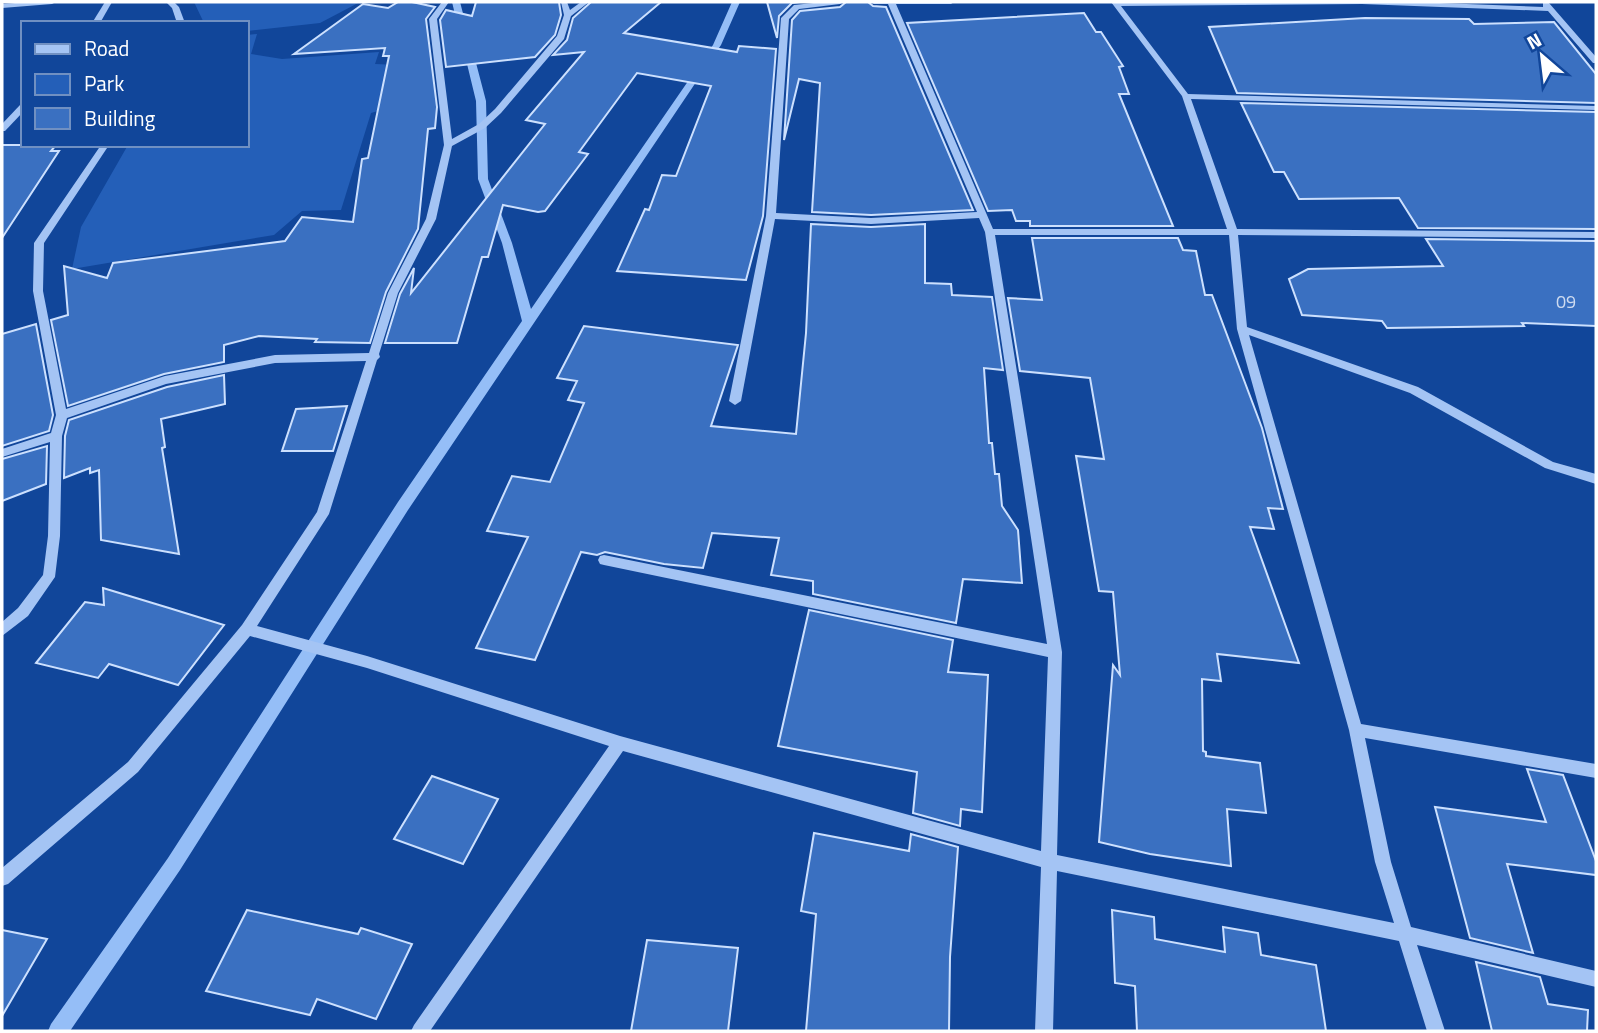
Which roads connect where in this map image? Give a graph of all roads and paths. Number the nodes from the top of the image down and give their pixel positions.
1 (52, 2) edge
2 (108, 2) edge
3 (170, 2) edge
4 (445, 2) edge
5 (564, 2) edge
6 (585, 2) edge
7 (840, 2) edge
8 (874, 2) edge
9 (891, 2) edge
10 (951, 2) edge
11 (1543, 2) edge
12 (1115, 3) edge
13 (2, 6) edge
14 (1549, 9) junction
15 (568, 15) junction
16 (97, 21) edge
17 (180, 21) edge
18 (1596, 61) edge
19 (1186, 96) junction
20 (1596, 108) edge
21 (21, 109) edge
22 (2, 129) edge
23 (448, 145) junction
24 (104, 147) edge
25 (981, 215) junction
26 (771, 216) junction
27 (990, 232) junction
28 (1233, 232) junction
29 (1596, 235) edge
30 (1242, 329) junction
31 (375, 357) junction
32 (735, 401) dead end
33 (62, 415) junction
34 (56, 436) junction
35 (2, 453) edge
36 (1596, 479) edge
37 (604, 560) dead end
38 (247, 629) junction
39 (2, 630) edge
40 (1055, 652) junction
41 (1356, 730) junction
42 (620, 743) junction
43 (1596, 771) edge
44 (1048, 861) junction
45 (2, 877) edge
46 (1407, 934) junction
47 (1596, 979) edge
48 (421, 1031) edge
49 (1044, 1031) edge
50 (1436, 1031) edge

1 - 13 street
2 - 16 street
3 - 17 street
4 - 23 street
5 - 15 street
6 - 15 street
7 - 26 street
8 - 9 street
9 - 10 street
9 - 25 street
11 - 14 street
12 - 14 street
12 - 19 street
14 - 18 street
15 - 23 street
19 - 20 street
19 - 28 street
21 - 22 street
23 - 31 street
24 - 33 street
25 - 26 street
25 - 27 street
26 - 32 street
27 - 28 street
27 - 40 street
28 - 29 street
28 - 30 street
30 - 36 street
30 - 41 street
31 - 33 street
31 - 38 street
33 - 34 street
34 - 35 street
34 - 39 street
37 - 40 street
38 - 42 street
38 - 45 street
40 - 44 street
41 - 43 street
41 - 46 street
42 - 44 street
42 - 48 street
44 - 46 street
44 - 49 street
46 - 47 street
46 - 50 street

